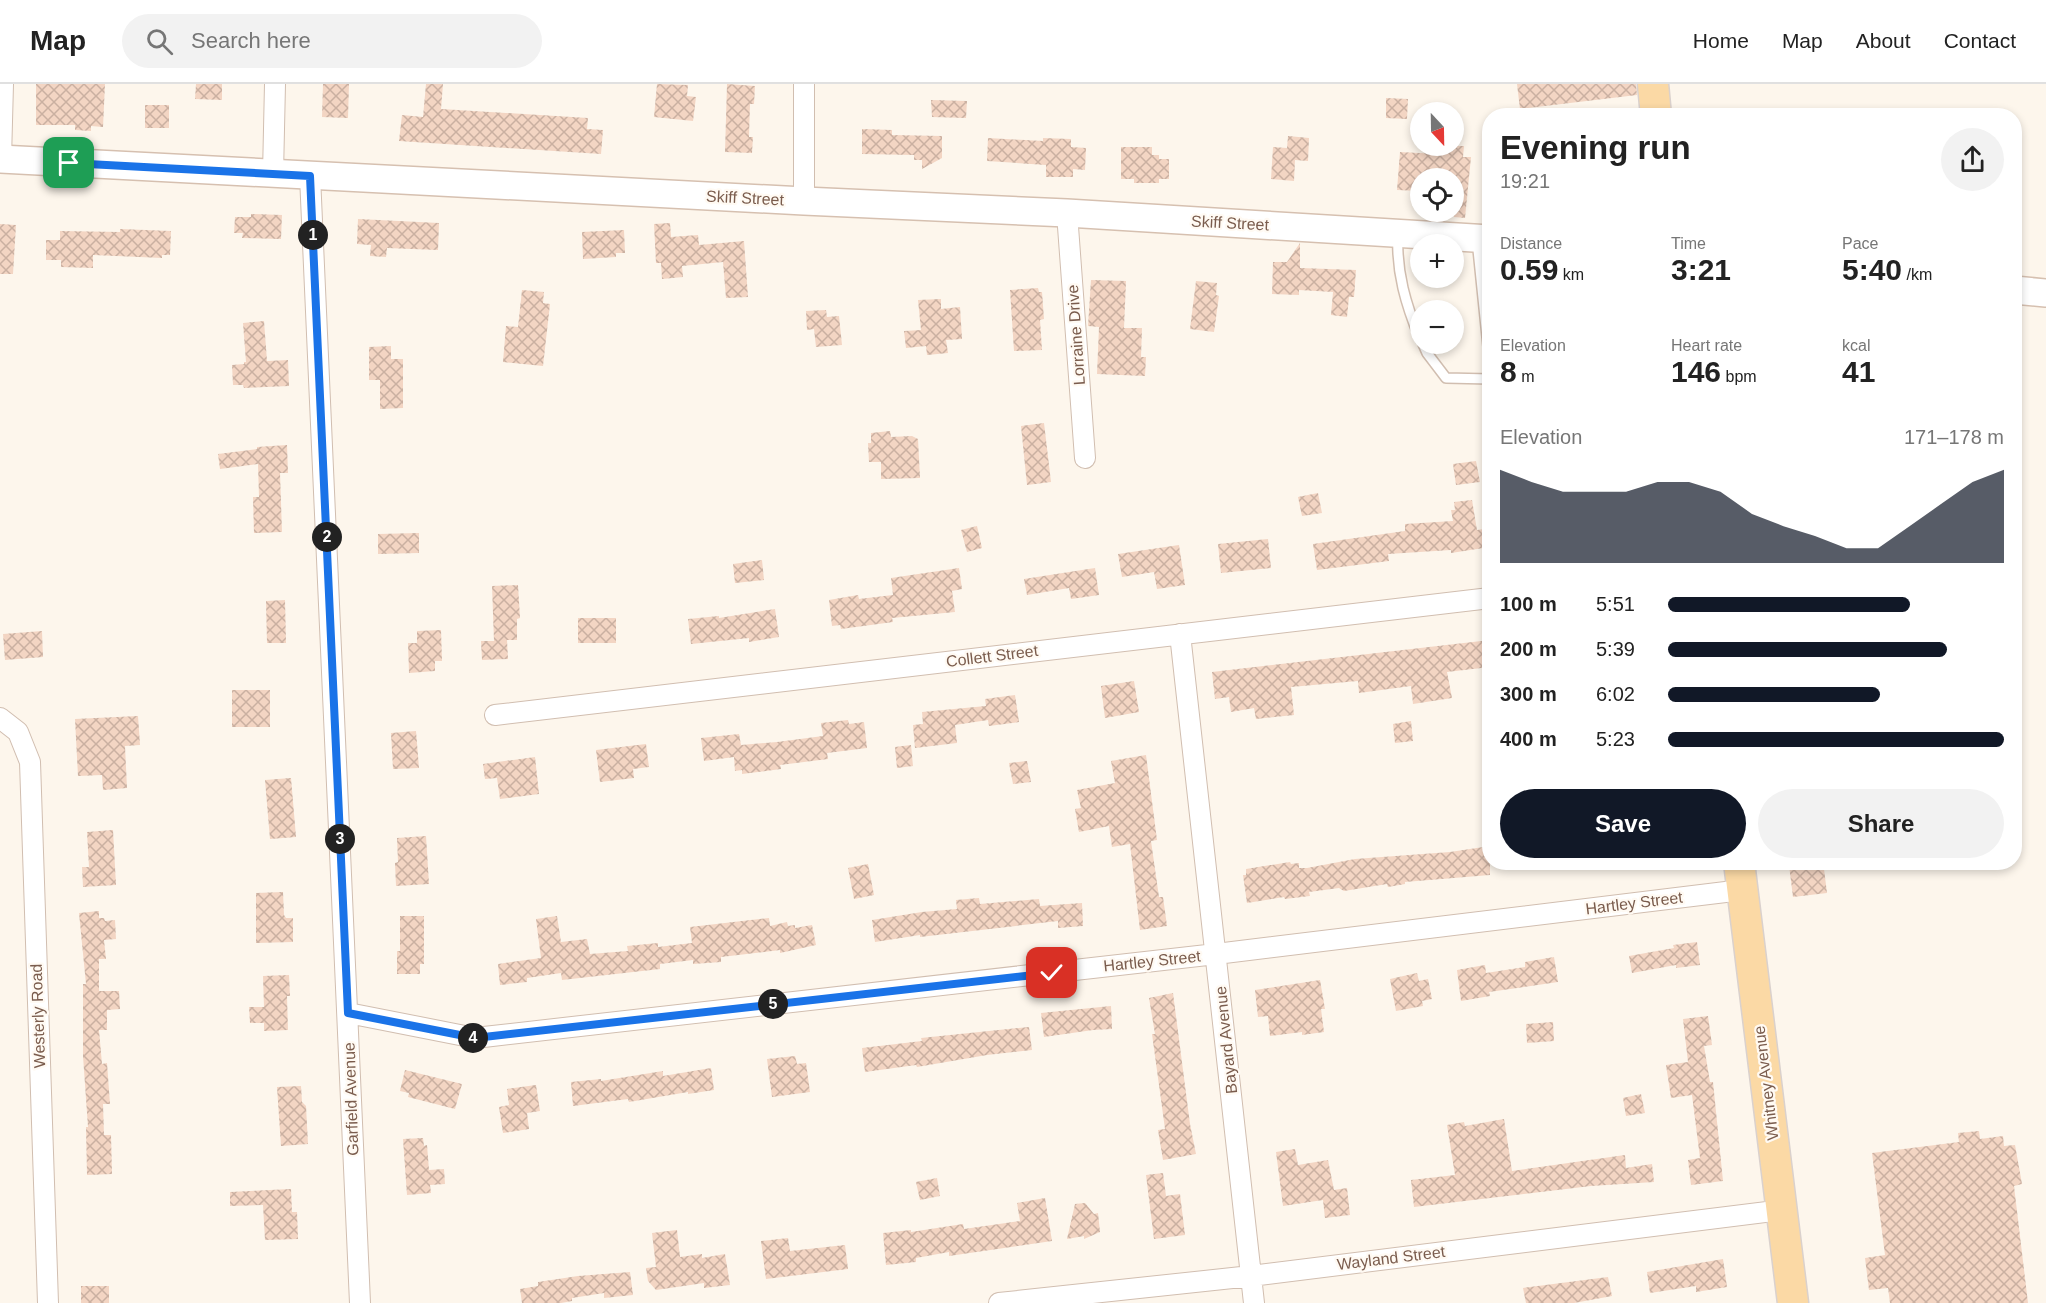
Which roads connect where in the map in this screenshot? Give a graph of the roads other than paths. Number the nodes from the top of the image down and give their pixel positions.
1 (3, 84) edge
2 (275, 84) edge
3 (804, 84) edge
4 (1653, 84) edge
5 (1655, 108) edge
6 (0, 159) edge
7 (273, 174) junction
8 (310, 176) junction
9 (804, 201) junction
10 (1067, 213) junction
11 (1398, 233) junction
12 (1482, 238) edge
13 (2022, 291) edge
14 (2046, 293) edge
15 (1410, 314) edge
16 (1428, 354) edge
17 (1482, 379) edge
18 (1085, 458) dead end
19 (1482, 599) edge
20 (1180, 634) junction
21 (495, 715) dead end
22 (0, 718) edge
23 (1741, 876) edge
24 (1216, 954) junction
25 (348, 1013) junction
26 (1782, 1210) junction
27 (1251, 1276) junction
28 (48, 1303) edge
29 (360, 1303) edge
30 (999, 1303) edge
31 (1254, 1303) edge
32 (1794, 1303) edge

1 - 6 street
2 - 7 street
3 - 9 street
4 - 5 main road
6 - 7 main road, Skiff Street
7 - 8 main road, Skiff Street
8 - 9 main road, Skiff Street
8 - 25 street, Garfield Avenue
9 - 10 main road, Skiff Street
10 - 11 main road, Skiff Street
10 - 18 street, Lorraine Drive
11 - 12 main road, Skiff Street
11 - 15 lane
13 - 14 main road
16 - 17 lane
19 - 20 street, Collett Street
20 - 21 street, Collett Street
20 - 24 street, Bayard Avenue
22 - 28 street, Westerly Road
23 - 24 street, Hartley Street
23 - 26 main road, Whitney Avenue
24 - 25 street, Hartley Street
24 - 27 street, Bayard Avenue
25 - 29 street, Garfield Avenue
26 - 27 street, Wayland Street
26 - 32 main road, Whitney Avenue
27 - 30 street, Wayland Street
27 - 31 street, Bayard Avenue

